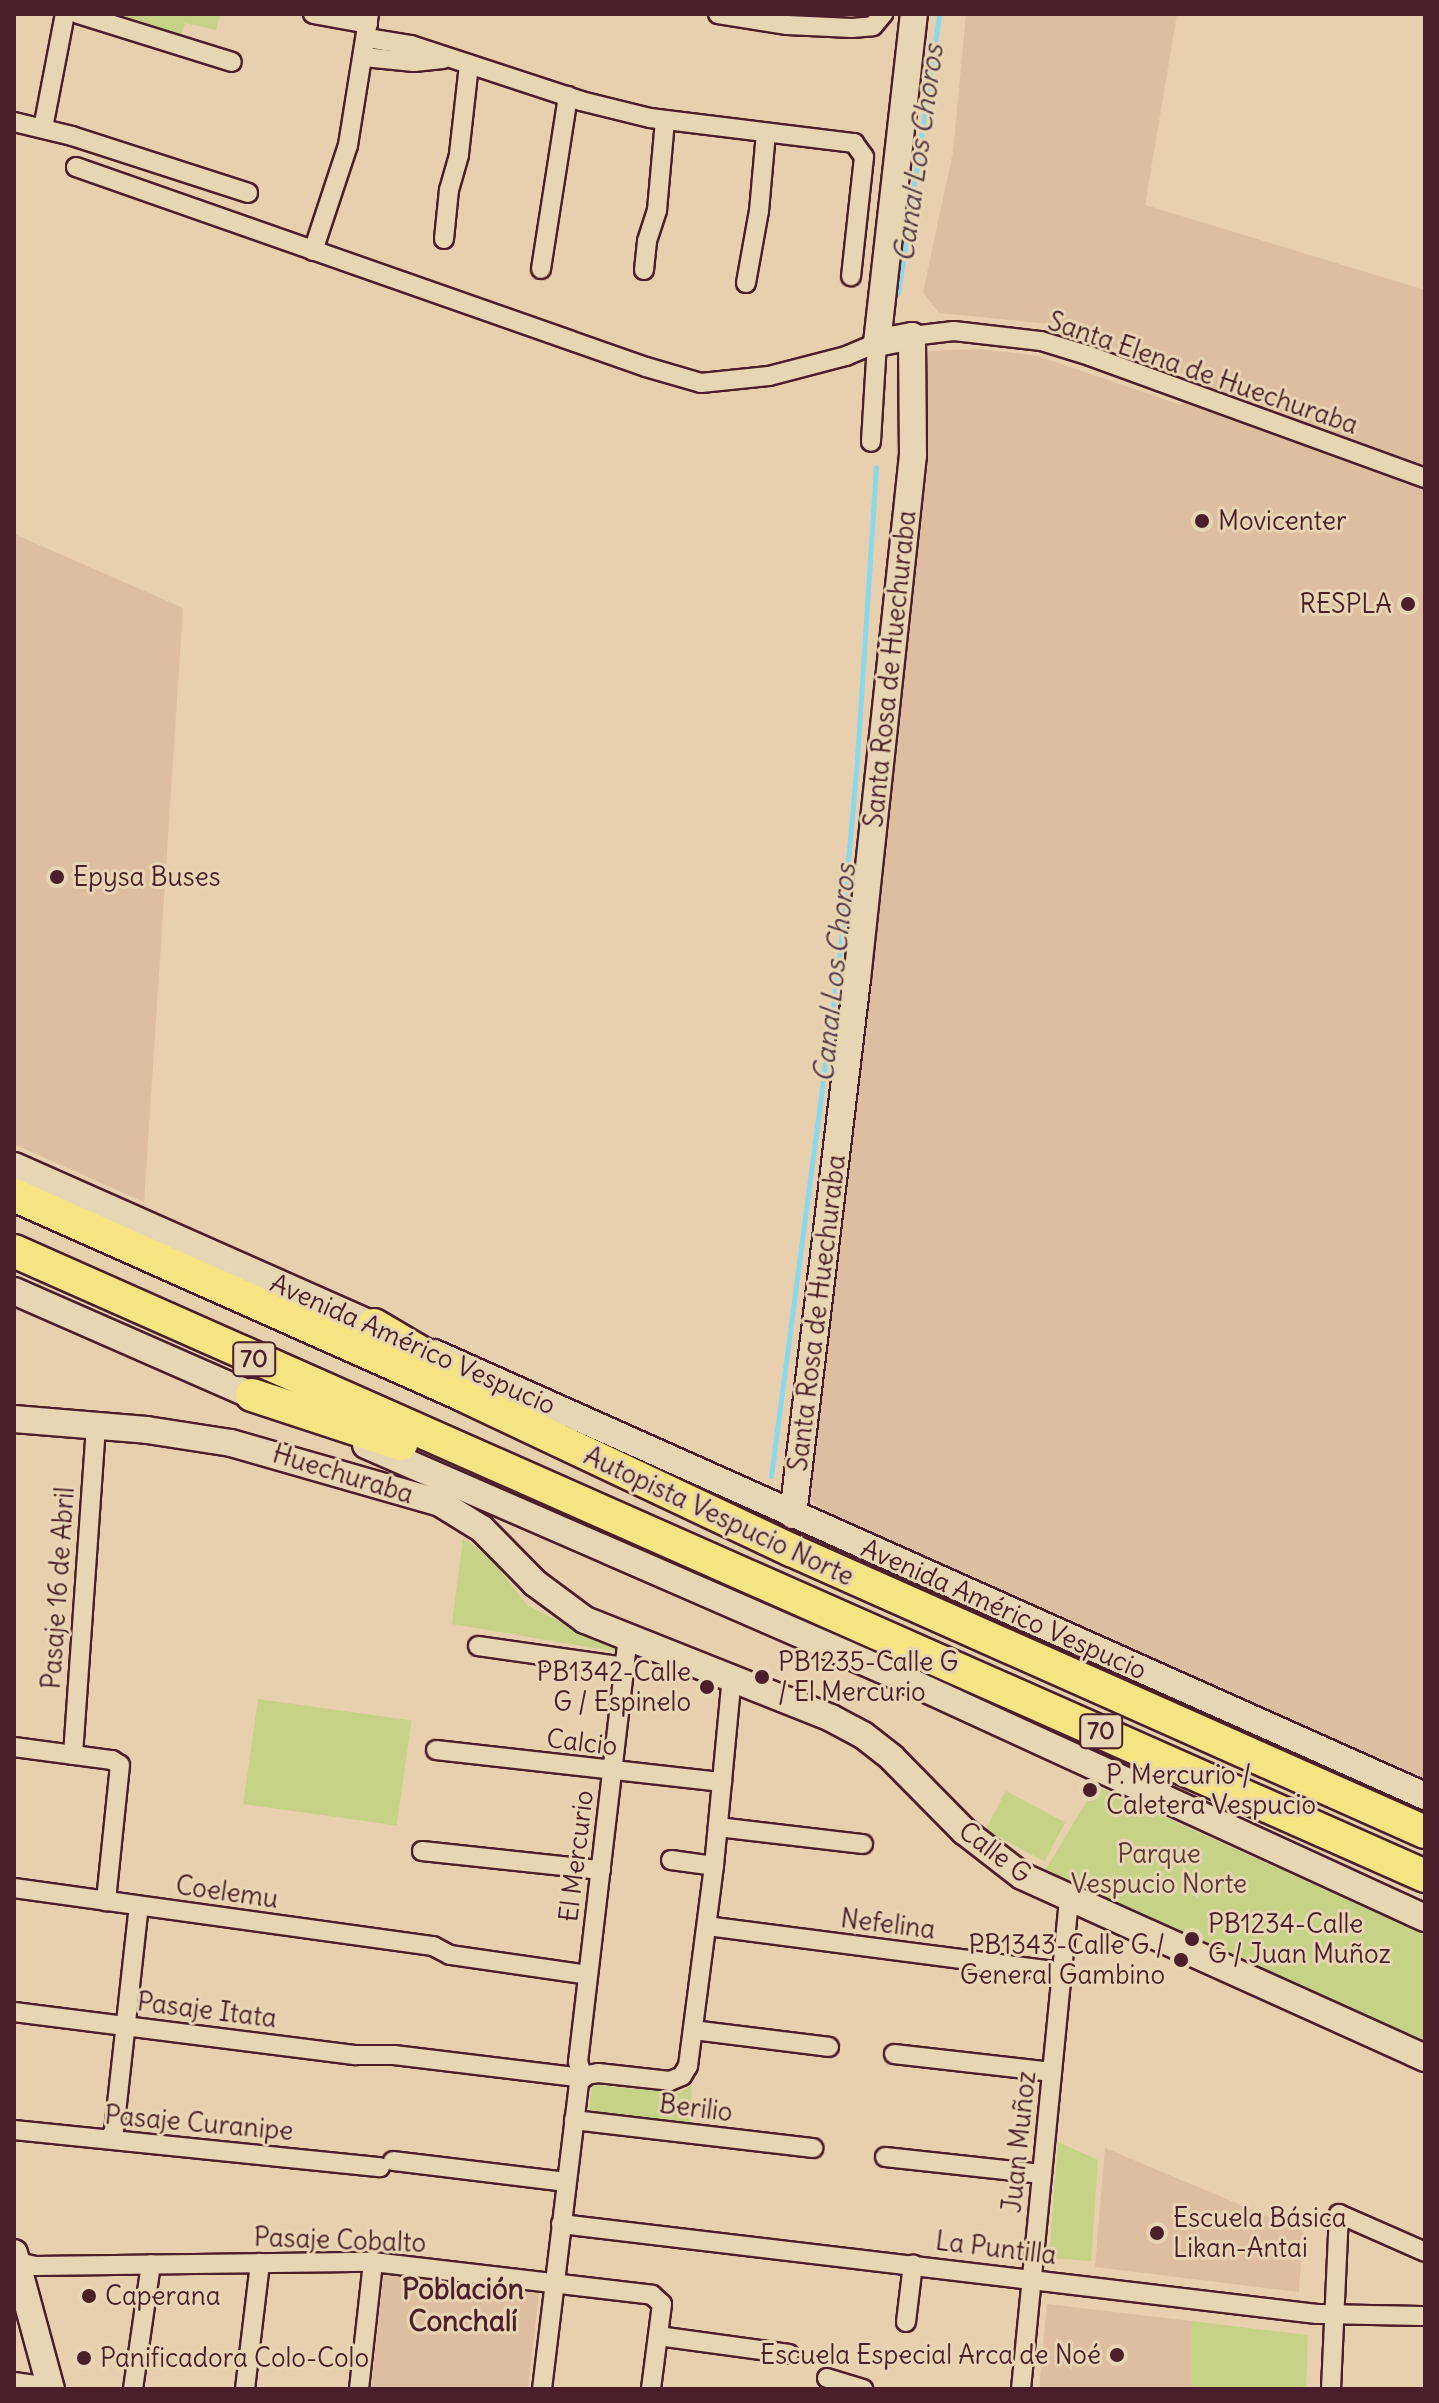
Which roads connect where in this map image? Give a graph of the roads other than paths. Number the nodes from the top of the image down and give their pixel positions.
1 (65, 14) edge
2 (78, 14) edge
3 (313, 14) edge
4 (718, 14) edge
5 (883, 14) edge
6 (914, 14) edge
7 (769, 18) edge
8 (368, 25) edge
9 (364, 57) junction
10 (446, 59) junction
11 (232, 62) dead end
12 (469, 65) junction
13 (568, 96) junction
14 (665, 121) junction
15 (14, 122) edge
16 (43, 128) junction
17 (766, 133) junction
18 (76, 167) dead end
19 (248, 193) dead end
20 (444, 239) dead end
21 (313, 251) junction
22 (541, 269) dead end
23 (644, 270) dead end
24 (851, 276) dead end
25 (746, 283) dead end
26 (912, 336) junction
27 (877, 343) junction
28 (871, 442) dead end
29 (1425, 478) edge
30 (14, 1166) edge
31 (14, 1195) edge
32 (14, 1251) edge
33 (14, 1291) edge
34 (374, 1325) junction
35 (252, 1395) junction
36 (14, 1419) edge
37 (96, 1425) junction
38 (494, 1467) junction
39 (639, 1481) junction
40 (793, 1515) junction
41 (628, 1638) junction
42 (478, 1646) dead end
43 (625, 1667) junction
44 (732, 1677) junction
45 (14, 1747) edge
46 (436, 1750) dead end
47 (73, 1755) junction
48 (612, 1772) junction
49 (722, 1782) junction
50 (1425, 1796) edge
51 (718, 1827) junction
52 (1425, 1832) edge
53 (1341, 1836) junction
54 (863, 1844) dead end
55 (422, 1851) dead end
56 (671, 1860) dead end
57 (714, 1866) junction
58 (601, 1870) junction
59 (1425, 1876) edge
60 (14, 1888) edge
61 (1425, 1889) edge
62 (1069, 1900) junction
63 (106, 1901) junction
64 (139, 1906) junction
65 (1425, 1918) edge
66 (707, 1926) junction
67 (1062, 1972) junction
68 (588, 1975) junction
69 (14, 2012) edge
70 (125, 2026) junction
71 (693, 2030) junction
72 (829, 2047) dead end
73 (894, 2054) dead end
74 (1425, 2058) edge
75 (1052, 2072) junction
76 (583, 2078) junction
77 (574, 2120) junction
78 (14, 2130) edge
79 (109, 2139) junction
80 (813, 2148) dead end
81 (885, 2157) dead end
82 (1042, 2174) junction
83 (566, 2182) junction
84 (561, 2224) junction
85 (1425, 2252) edge
86 (15, 2259) edge
87 (373, 2262) junction
88 (260, 2263) junction
89 (151, 2264) junction
90 (913, 2264) junction
91 (1031, 2279) junction
92 (554, 2284) junction
93 (1333, 2314) junction
94 (1425, 2316) edge
95 (906, 2322) dead end
96 (658, 2336) junction
97 (789, 2354) dead end
98 (827, 2378) dead end
99 (14, 2382) edge
100 (51, 2388) edge
101 (133, 2389) edge
102 (245, 2389) edge
103 (359, 2389) edge
104 (542, 2389) edge
105 (651, 2389) edge
106 (863, 2389) edge
107 (1021, 2389) edge
108 (1331, 2389) edge

1 - 16 street
2 - 11 street
3 - 8 street
4 - 7 street
5 - 7 street
6 - 27 street
8 - 9 street
8 - 10 street
9 - 10 street
9 - 21 street
10 - 12 street
12 - 13 street
12 - 20 street
13 - 14 street
13 - 22 street
14 - 17 street
14 - 23 street
15 - 16 street
16 - 19 street
17 - 24 street
17 - 25 street
18 - 21 street
21 - 27 street
26 - 27 street
26 - 29 street, Santa Elena de Huechuraba
26 - 40 street, Santa Rosa de Huechuraba
27 - 28 street
30 - 34 street, Avenida Américo Vespucio
31 - 39 highway, Autopista Vespucio Norte / 70
32 - 38 highway, Autopista Vespucio Norte / 70
33 - 35 street
34 - 39 highway
34 - 40 street, Avenida Américo Vespucio
35 - 38 highway
35 - 65 street
36 - 37 street, Huechuraba
37 - 41 street, Huechuraba
37 - 47 street, Pasaje 16 de Abril
38 - 53 highway, Autopista Vespucio Norte / 70
39 - 52 highway, Autopista Vespucio Norte / 70
40 - 50 street, Avenida Américo Vespucio
41 - 43 street, El Mercurio
41 - 44 street, Calle G
42 - 43 street
43 - 48 street, El Mercurio
44 - 49 street
44 - 62 street, Calle G
45 - 47 street
46 - 48 street, Calcio
47 - 63 street
48 - 49 street, Calcio
48 - 58 street, El Mercurio
49 - 51 street
51 - 54 street
51 - 57 street
53 - 59 highway, Autopista Vespucio Norte / 70
53 - 61 highway
55 - 58 street
56 - 57 street
57 - 66 street
58 - 68 street, El Mercurio
60 - 63 street, Coelemu
62 - 67 street, Juan Muñoz
62 - 74 street, Calle G
63 - 64 street, Coelemu
64 - 68 street, Coelemu
64 - 70 street
66 - 67 street, Nefelina
66 - 71 street
67 - 75 street, Juan Muñoz
68 - 76 street, El Mercurio
69 - 70 street, Pasaje Itata
70 - 76 street, Pasaje Itata
70 - 79 street
71 - 72 street
71 - 76 street
73 - 75 street
75 - 82 street, Juan Muñoz
76 - 77 street, El Mercurio
77 - 80 street, Berilio
77 - 83 street, El Mercurio
78 - 79 street, Pasaje Curanipe
79 - 83 street, Pasaje Curanipe
81 - 82 street
82 - 91 street, Juan Muñoz
83 - 84 street, El Mercurio
84 - 90 street, La Puntilla
84 - 92 street, El Mercurio
85 - 93 street
86 - 89 street, Pasaje Cobalto
86 - 100 street
87 - 88 street, Pasaje Cobalto
87 - 92 street, Pasaje Cobalto
87 - 103 street
88 - 89 street, Pasaje Cobalto
88 - 102 street
89 - 101 street
90 - 91 street, La Puntilla
90 - 95 street
91 - 93 street, La Puntilla
91 - 107 street, Juan Muñoz
92 - 96 street, Pasaje Cobalto
92 - 104 street, El Mercurio
93 - 94 street, La Puntilla
93 - 108 street
96 - 97 street
96 - 105 street
98 - 106 street
99 - 100 street

